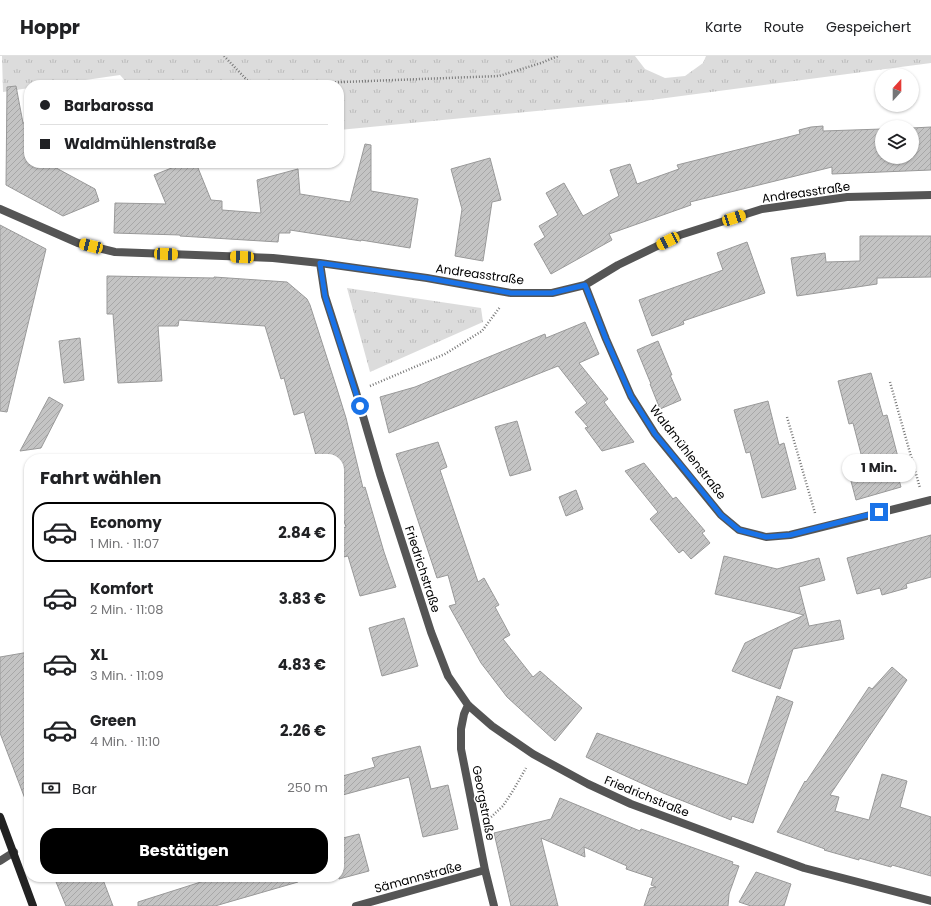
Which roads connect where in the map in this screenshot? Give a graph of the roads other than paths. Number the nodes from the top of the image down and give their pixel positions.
1 (931, 195) edge
2 (0, 208) edge
3 (320, 263) junction
4 (585, 285) junction
5 (927, 501) edge
6 (468, 705) junction
7 (0, 817) edge
8 (14, 852) junction
9 (0, 861) edge
10 (485, 870) junction
11 (24, 879) edge
12 (25, 882) edge
13 (931, 901) edge
14 (34, 906) edge
15 (356, 906) edge
16 (494, 906) edge

1 - 4 street, Andreasstraße
2 - 3 street
3 - 4 street, Andreasstraße
3 - 6 street, Friedrichstraße
4 - 5 street, Waldmühlenstraße
6 - 10 street, Georgstraße
6 - 13 street, Friedrichstraße
7 - 8 street
8 - 9 street
8 - 11 street
10 - 15 street, Sämannstraße
10 - 16 street, Georgstraße
12 - 14 street

